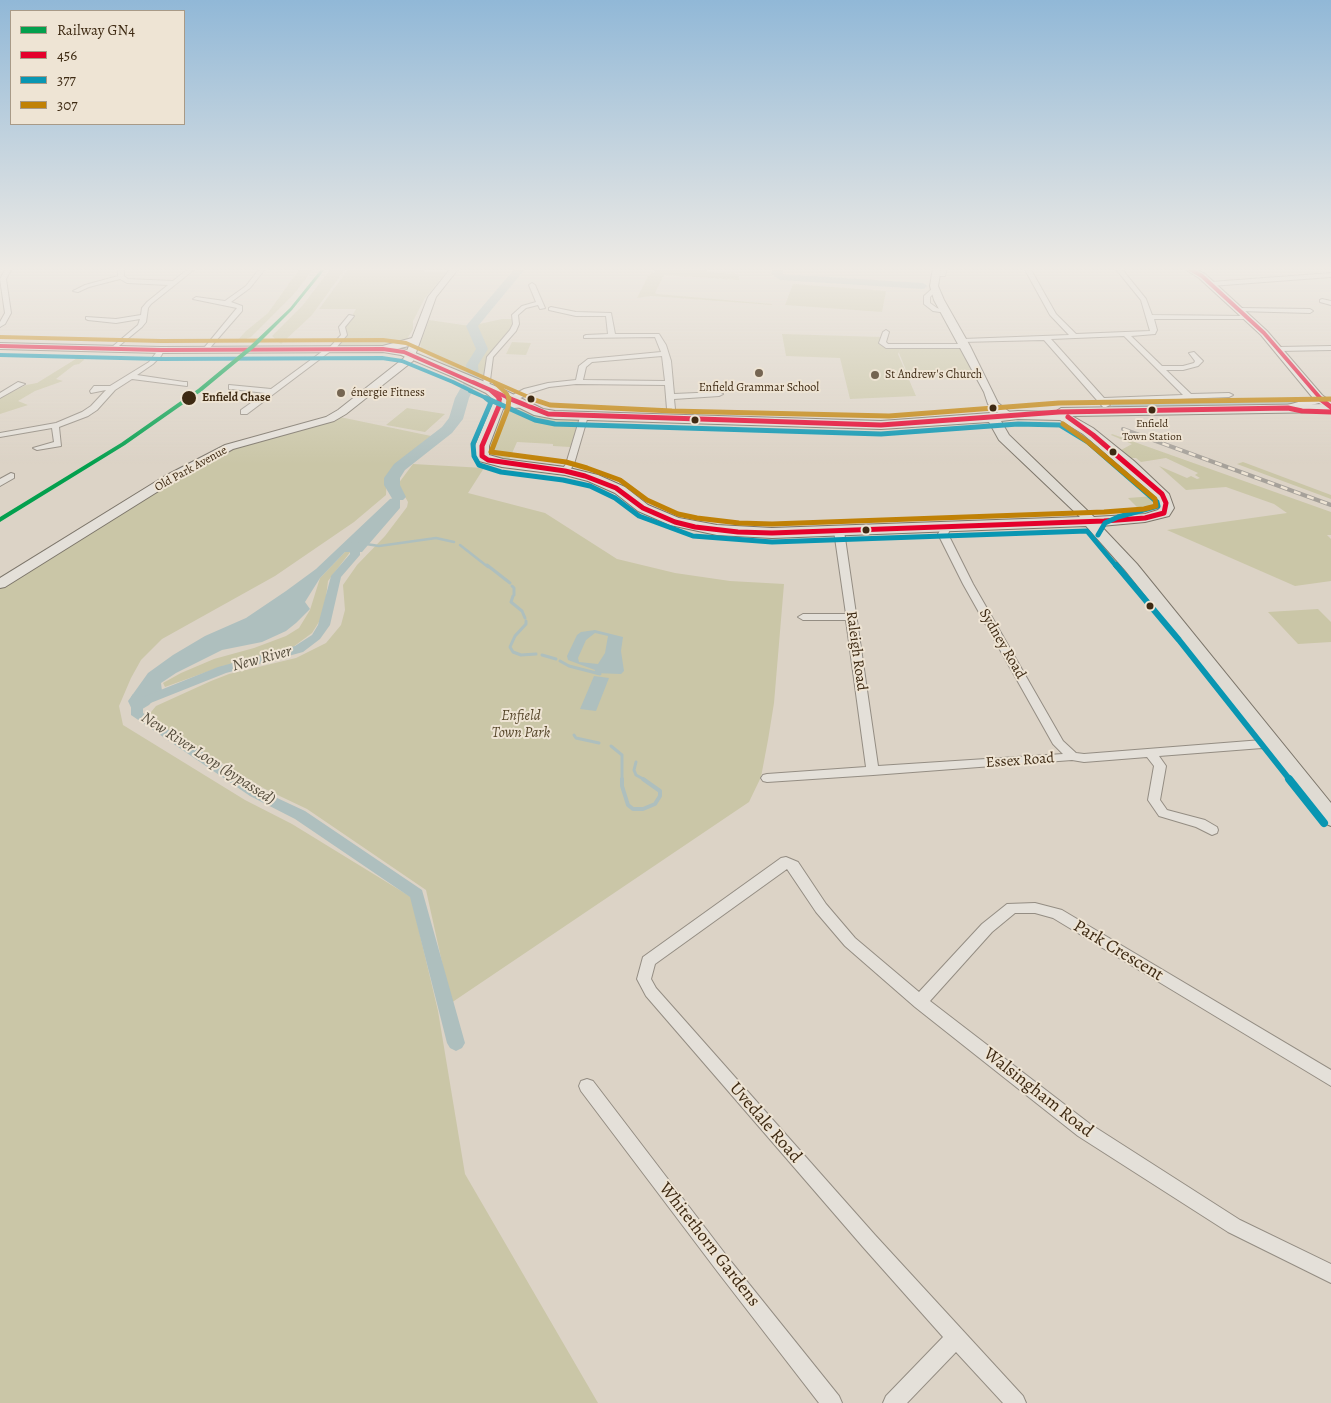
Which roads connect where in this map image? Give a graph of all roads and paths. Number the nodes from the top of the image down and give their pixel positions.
1 (131, 333) edge
2 (219, 333) edge
3 (344, 333) edge
4 (418, 333) edge
5 (511, 333) edge
6 (612, 333) edge
7 (885, 333) edge
8 (958, 333) edge
9 (1071, 333) edge
10 (1147, 333) edge
11 (1263, 333) edge
12 (1126, 335) junction
13 (586, 337) dead end
14 (612, 337) junction
15 (1075, 337) junction
16 (1047, 338) junction
17 (415, 340) junction
18 (964, 344) junction
19 (0, 346) edge
20 (114, 348) junction
21 (331, 348) junction
22 (1331, 348) edge
23 (206, 349) junction
24 (382, 349) junction
25 (1279, 349) junction
26 (161, 350) junction
27 (1192, 353) dead end
28 (665, 354) junction
29 (412, 355) junction
30 (1161, 368) junction
31 (128, 376) junction
32 (463, 377) joint
33 (576, 382) junction
34 (89, 383) dead end
35 (669, 383) junction
36 (21, 384) dead end
37 (184, 384) dead end
38 (232, 387) dead end
39 (112, 388) junction
40 (484, 388) junction
41 (271, 391) junction
42 (719, 394) dead end
43 (1229, 395) dead end
44 (0, 396) edge
45 (669, 397) junction
46 (1190, 397) junction
47 (1102, 400) junction
48 (518, 402) junction
49 (499, 406) junction
50 (1325, 407) edge
51 (1288, 408) joint
52 (671, 409) dead end
53 (244, 412) dead end
54 (1112, 412) junction
55 (998, 413) junction
56 (1063, 415) junction
57 (584, 416) junction
58 (55, 425) junction
59 (889, 425) joint
60 (0, 435) edge
61 (37, 448) dead end
62 (565, 470) junction
63 (12, 476) dead end
64 (0, 483) edge
65 (1145, 518) junction
66 (1091, 522) junction
67 (946, 527) junction
68 (840, 531) junction
69 (1106, 538) junction
70 (0, 584) edge
71 (803, 617) dead end
72 (851, 617) junction
73 (1273, 744) junction
74 (1150, 753) junction
75 (1072, 756) junction
76 (873, 771) junction
77 (767, 778) dead end
78 (1331, 818) edge
79 (1212, 830) dead end
80 (786, 862) joint
81 (920, 1002) junction
82 (1331, 1079) edge
83 (587, 1086) dead end
84 (1331, 1274) edge
85 (956, 1338) junction
86 (832, 1403) edge
87 (892, 1403) edge
88 (1016, 1403) edge

1 - 20 street
2 - 23 street
3 - 21 street
4 - 17 street
5 - 40 street
6 - 14 street
7 - 18 street
8 - 18 street
9 - 15 street
10 - 12 street
11 - 25 street
12 - 15 street
12 - 30 street
13 - 14 street
14 - 28 street
15 - 16 street
16 - 18 street
16 - 47 street
17 - 24 street
17 - 29 street
18 - 55 street
19 - 20 main road
20 - 26 main road
21 - 23 main road
21 - 24 main road
21 - 41 street
22 - 25 street
23 - 26 main road
24 - 29 main road
25 - 50 street
26 - 31 street
27 - 30 street
28 - 33 street
28 - 35 street
29 - 32 main road
29 - 70 street, Old Park Avenue
30 - 46 street
31 - 37 street
31 - 39 street
32 - 40 main road
33 - 35 street
33 - 48 street
34 - 39 street
35 - 45 street
36 - 44 street
38 - 41 street
39 - 58 street
40 - 48 main road
40 - 49 main road
41 - 53 street
42 - 45 street
43 - 46 street
45 - 52 street
46 - 47 street
47 - 54 street
48 - 49 street
48 - 57 main road
49 - 62 main road
50 - 51 main road
51 - 54 main road
54 - 56 main road
55 - 56 main road
55 - 59 main road
55 - 66 main road
56 - 65 main road
57 - 59 main road
57 - 62 street
58 - 60 street
58 - 61 street
62 - 68 main road
63 - 64 street
65 - 66 main road
65 - 69 main road
66 - 67 main road
66 - 69 main road
67 - 68 main road
67 - 75 street, Sydney Road
68 - 72 street, Raleigh Road
69 - 73 main road
71 - 72 street
72 - 76 street, Raleigh Road
73 - 74 street, Essex Road
73 - 78 main road
74 - 75 street, Essex Road
74 - 79 street
75 - 76 street, Essex Road
76 - 77 street, Essex Road
80 - 81 street, Walsingham Road
80 - 85 street, Uvedale Road
81 - 82 street, Park Crescent
81 - 84 street, Walsingham Road
83 - 86 street, Whitethorn Gardens
85 - 87 street
85 - 88 street, Uvedale Road

